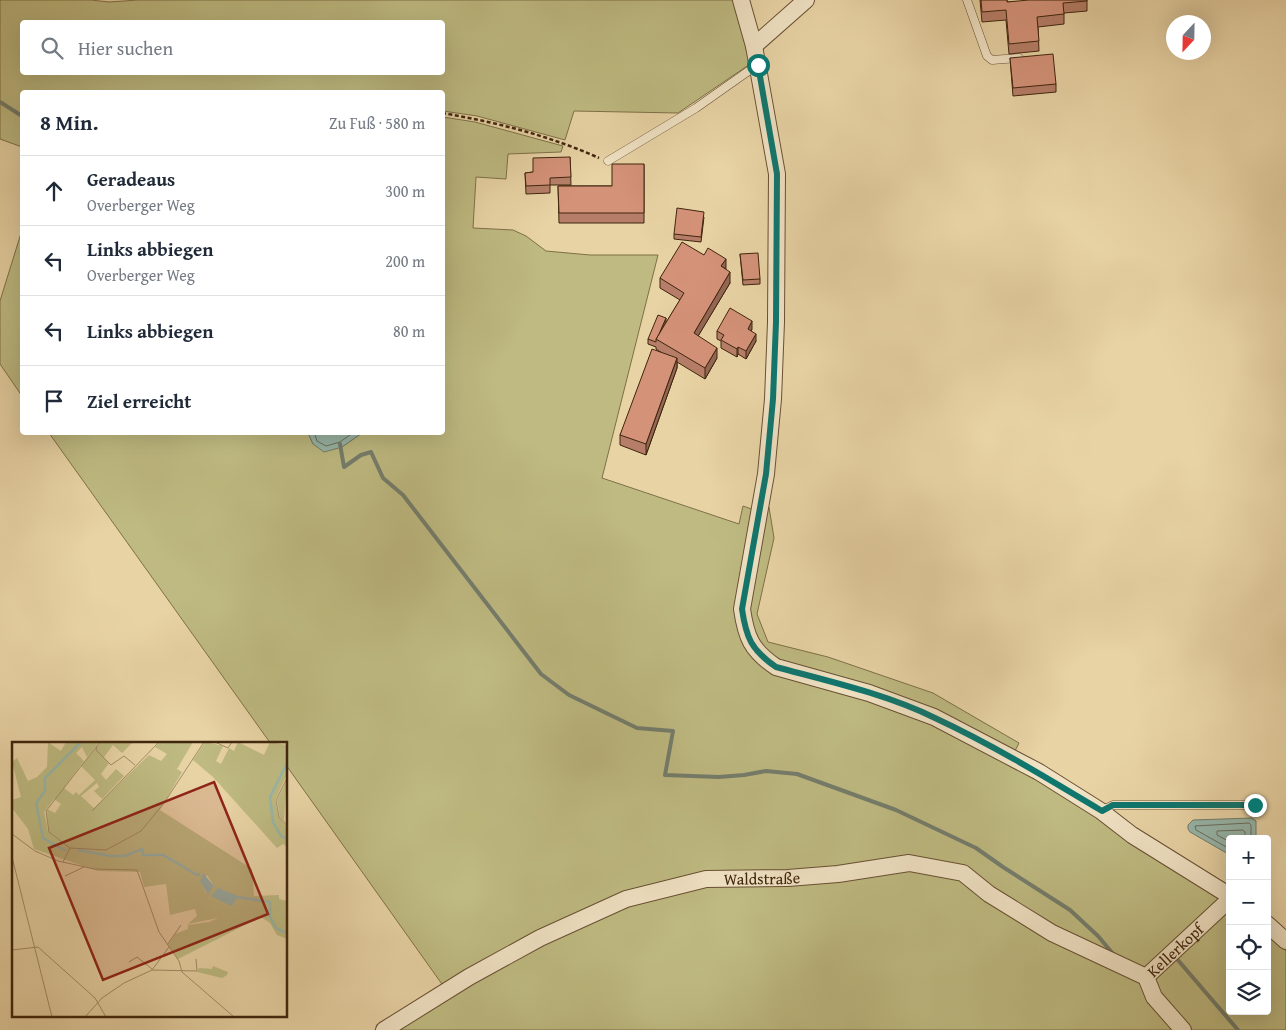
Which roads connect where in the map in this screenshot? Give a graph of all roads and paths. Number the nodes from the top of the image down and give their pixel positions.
1 (741, 0) edge
2 (806, 0) edge
3 (967, 0) edge
4 (754, 46) junction
5 (1029, 57) edge
6 (758, 65) junction
7 (445, 114) edge
8 (608, 161) joint
9 (1255, 805) dead end
10 (1102, 811) junction
11 (1226, 895) edge
12 (1226, 902) edge
13 (1268, 925) edge
14 (1286, 941) edge
15 (1146, 977) junction
16 (384, 1030) edge
17 (1183, 1030) edge

1 - 4 street
2 - 4 street
3 - 5 lane
4 - 6 street
6 - 8 lane
6 - 10 street
7 - 8 path
9 - 10 lane
10 - 11 street
12 - 15 street, Kellerkopf
13 - 14 street
15 - 16 street, Waldstraße
15 - 17 street, Kellerkopf

